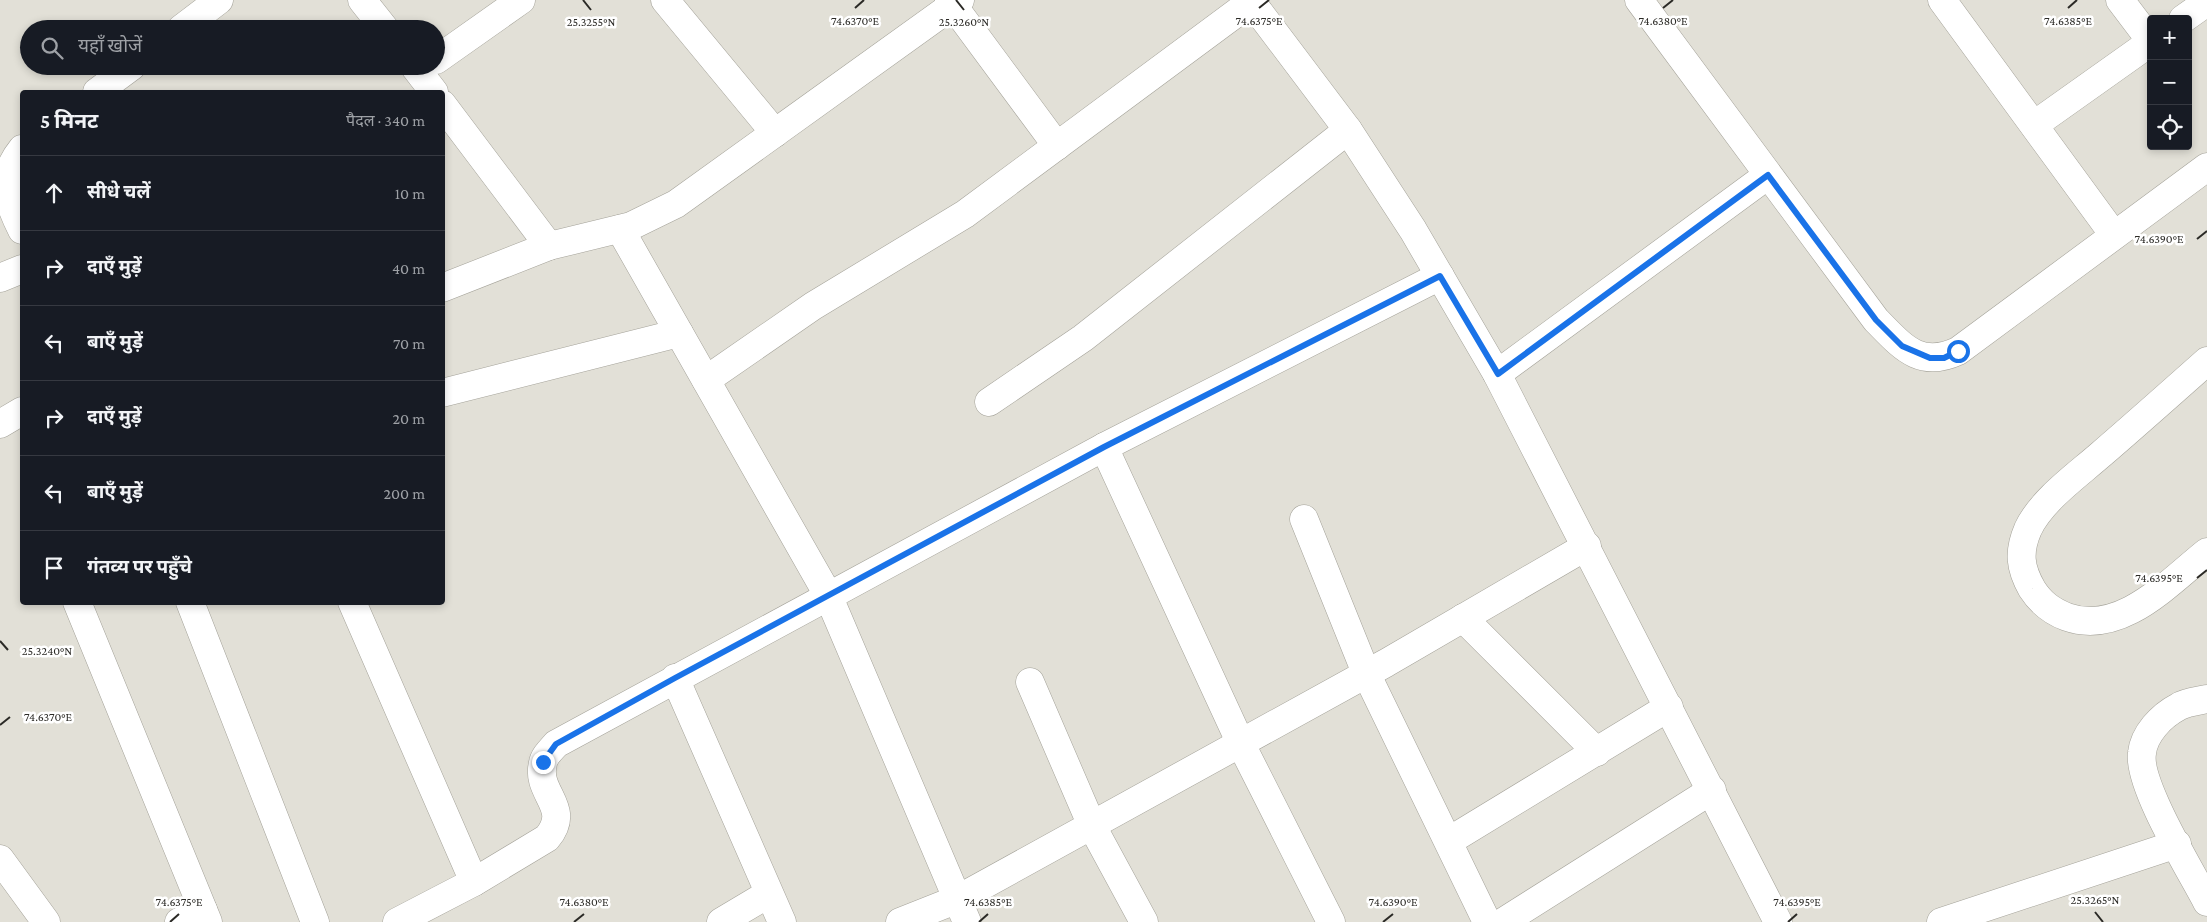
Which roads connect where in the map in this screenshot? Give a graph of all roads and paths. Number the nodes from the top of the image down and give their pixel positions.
1 (218, 0) edge
2 (362, 0) edge
3 (521, 0) edge
4 (665, 0) edge
5 (1639, 0) edge
6 (1942, 0) edge
7 (2120, 0) edge
8 (1250, 1) edge
9 (954, 2) edge
10 (2207, 2) edge
11 (2189, 15) edge
12 (192, 20) edge
13 (378, 20) edge
14 (2147, 36) edge
15 (2147, 44) edge
16 (445, 57) edge
17 (120, 75) edge
18 (100, 90) edge
19 (445, 108) edge
20 (2034, 125) junction
21 (1348, 130) junction
22 (775, 133) junction
23 (1057, 146) junction
24 (20, 151) edge
25 (2207, 167) edge
26 (1768, 175) junction
27 (20, 226) edge
28 (620, 229) junction
29 (2114, 235) junction
30 (549, 246) junction
31 (20, 270) edge
32 (1440, 276) junction
33 (0, 278) edge
34 (445, 287) edge
35 (679, 333) junction
36 (2207, 362) edge
37 (1498, 374) junction
38 (706, 380) junction
39 (445, 392) edge
40 (989, 402) dead end
41 (20, 412) edge
42 (0, 424) edge
43 (1104, 447) junction
44 (1304, 519) dead end
45 (1587, 546) junction
46 (2207, 552) edge
47 (828, 596) junction
48 (78, 605) edge
49 (191, 605) edge
50 (353, 605) edge
51 (1463, 618) junction
52 (1366, 673) junction
53 (675, 678) junction
54 (1030, 682) dead end
55 (2207, 698) edge
56 (1669, 707) junction
57 (1241, 744) junction
58 (1597, 752) junction
59 (1712, 790) junction
60 (1092, 826) junction
61 (1449, 841) junction
62 (2177, 844) junction
63 (0, 859) edge
64 (474, 882) junction
65 (768, 894) junction
66 (2207, 902) edge
67 (962, 911) edge
68 (206, 916) edge
69 (46, 922) edge
70 (179, 922) edge
71 (315, 922) edge
72 (397, 922) edge
73 (721, 922) edge
74 (782, 922) edge
75 (900, 922) edge
76 (1144, 922) edge
77 (1331, 922) edge
78 (1487, 922) edge
79 (1502, 922) edge
80 (1778, 922) edge
81 (1941, 922) edge

1 - 12 street
2 - 13 street
3 - 16 street
4 - 22 street
5 - 26 street
6 - 20 street
7 - 14 street
8 - 21 street
8 - 23 street
9 - 22 street
9 - 23 street
10 - 11 street
15 - 20 street
17 - 18 street
19 - 30 street
20 - 29 street
21 - 32 street
21 - 40 street
22 - 28 street
23 - 38 street
24 - 27 street
25 - 29 street
26 - 29 street
26 - 37 street
28 - 30 street
28 - 35 street
30 - 34 street
31 - 33 street
32 - 37 street
32 - 43 street
35 - 38 street
35 - 39 street
36 - 46 street
37 - 45 street
38 - 47 street
41 - 42 street
43 - 47 street
43 - 57 street
44 - 52 street
45 - 51 street
45 - 56 street
47 - 53 street
47 - 67 street
48 - 68 street
49 - 71 street
50 - 64 street
51 - 52 street
51 - 58 street
52 - 57 street
52 - 61 street
53 - 64 street
53 - 65 street
54 - 60 street
55 - 62 street
56 - 58 street
56 - 59 street
57 - 60 street
57 - 77 street
58 - 61 street
59 - 79 street
59 - 80 street
60 - 67 street
60 - 76 street
61 - 78 street
62 - 66 street
62 - 81 street
63 - 69 street
64 - 72 street
65 - 73 street
65 - 74 street
67 - 75 street
68 - 70 street

